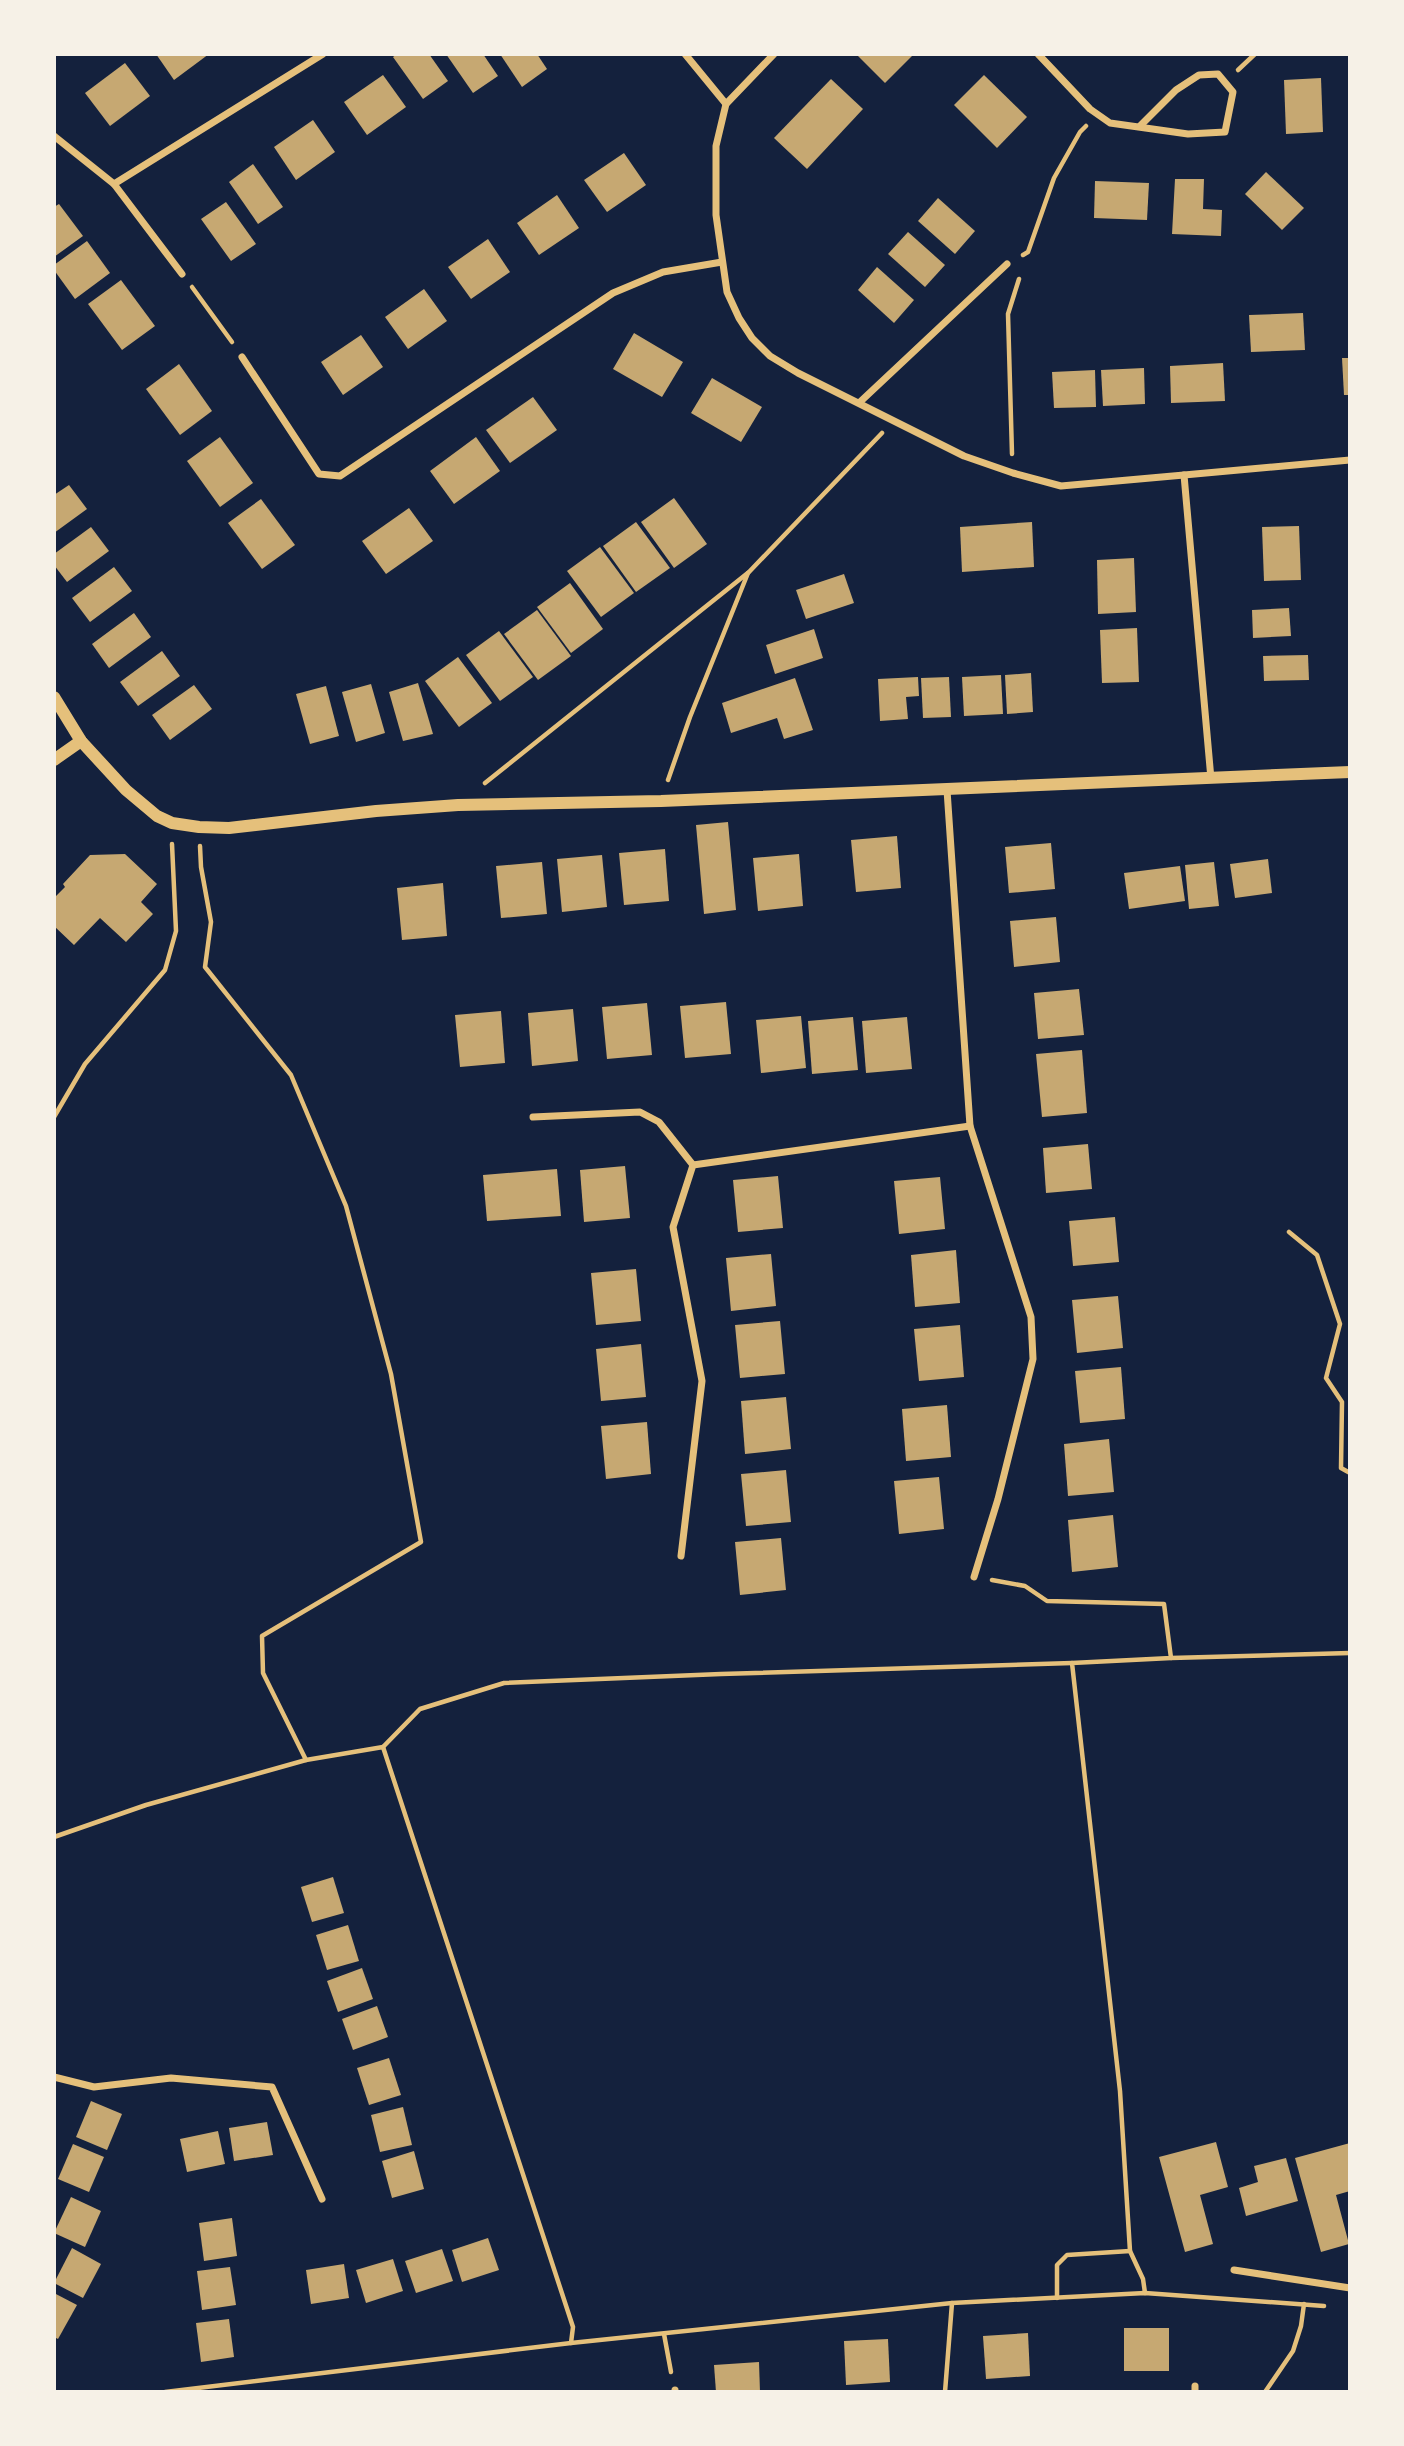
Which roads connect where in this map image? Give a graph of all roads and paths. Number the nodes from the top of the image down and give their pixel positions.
1 (323, 54) edge
2 (685, 54) edge
3 (774, 54) edge
4 (1038, 54) edge
5 (726, 104) junction
6 (1097, 115) junction
7 (1140, 126) junction
8 (54, 136) edge
9 (114, 184) junction
10 (1028, 251) junction
11 (722, 262) junction
12 (1007, 264) joint
13 (1024, 264) dead end
14 (183, 274) joint
15 (1020, 277) dead end
16 (243, 357) joint
17 (860, 402) junction
18 (895, 420) junction
19 (1350, 460) edge
20 (1013, 473) junction
21 (1184, 475) junction
22 (749, 572) junction
23 (54, 697) edge
24 (81, 741) junction
25 (54, 760) edge
26 (1350, 772) edge
27 (1211, 779) junction
28 (947, 790) junction
29 (661, 801) junction
30 (458, 805) junction
31 (172, 823) junction
32 (199, 827) junction
33 (533, 1116) dead end
34 (54, 1117) edge
35 (970, 1126) junction
36 (693, 1165) junction
37 (1289, 1232) dead end
38 (1350, 1473) edge
39 (681, 1556) dead end
40 (974, 1577) joint
41 (1350, 1653) edge
42 (1171, 1657) junction
43 (1072, 1663) junction
44 (383, 1747) junction
45 (306, 1760) junction
46 (54, 1837) edge
47 (54, 2077) edge
48 (322, 2199) dead end
49 (1130, 2251) junction
50 (1234, 2270) dead end
51 (1350, 2288) edge
52 (1145, 2293) junction
53 (1056, 2298) junction
54 (952, 2303) junction
55 (1304, 2304) junction
56 (1327, 2306) dead end
57 (664, 2334) junction
58 (571, 2343) junction
59 (675, 2391) edge
60 (165, 2392) edge
61 (945, 2392) edge
62 (1265, 2392) edge

1 - 9 street
2 - 5 street
3 - 5 street
4 - 6 street
5 - 11 street
6 - 7 street
6 - 10 path
7 - 7 street
8 - 9 street
9 - 14 street
10 - 12 path
10 - 13 path
11 - 16 street
11 - 17 street
12 - 17 street
14 - 16 path
15 - 20 path
17 - 18 street
18 - 20 street
18 - 22 path
19 - 21 street
20 - 21 street
21 - 27 street
22 - 29 path
22 - 30 path
23 - 24 street
24 - 25 street
24 - 31 street
26 - 27 street
27 - 28 street
28 - 29 street
28 - 35 street
29 - 30 street
30 - 32 street
31 - 32 street
31 - 34 path
32 - 45 path
33 - 36 street
35 - 36 street
35 - 40 street
36 - 39 street
37 - 38 path
40 - 42 path
41 - 42 path
42 - 43 path
43 - 44 path
43 - 49 path
44 - 45 path
44 - 58 path
45 - 46 path
47 - 48 street
49 - 52 path
49 - 53 path
50 - 51 street
52 - 53 path
52 - 55 path
53 - 54 path
54 - 57 path
54 - 61 path
55 - 56 path
55 - 62 path
57 - 58 path
57 - 59 path
58 - 60 path

